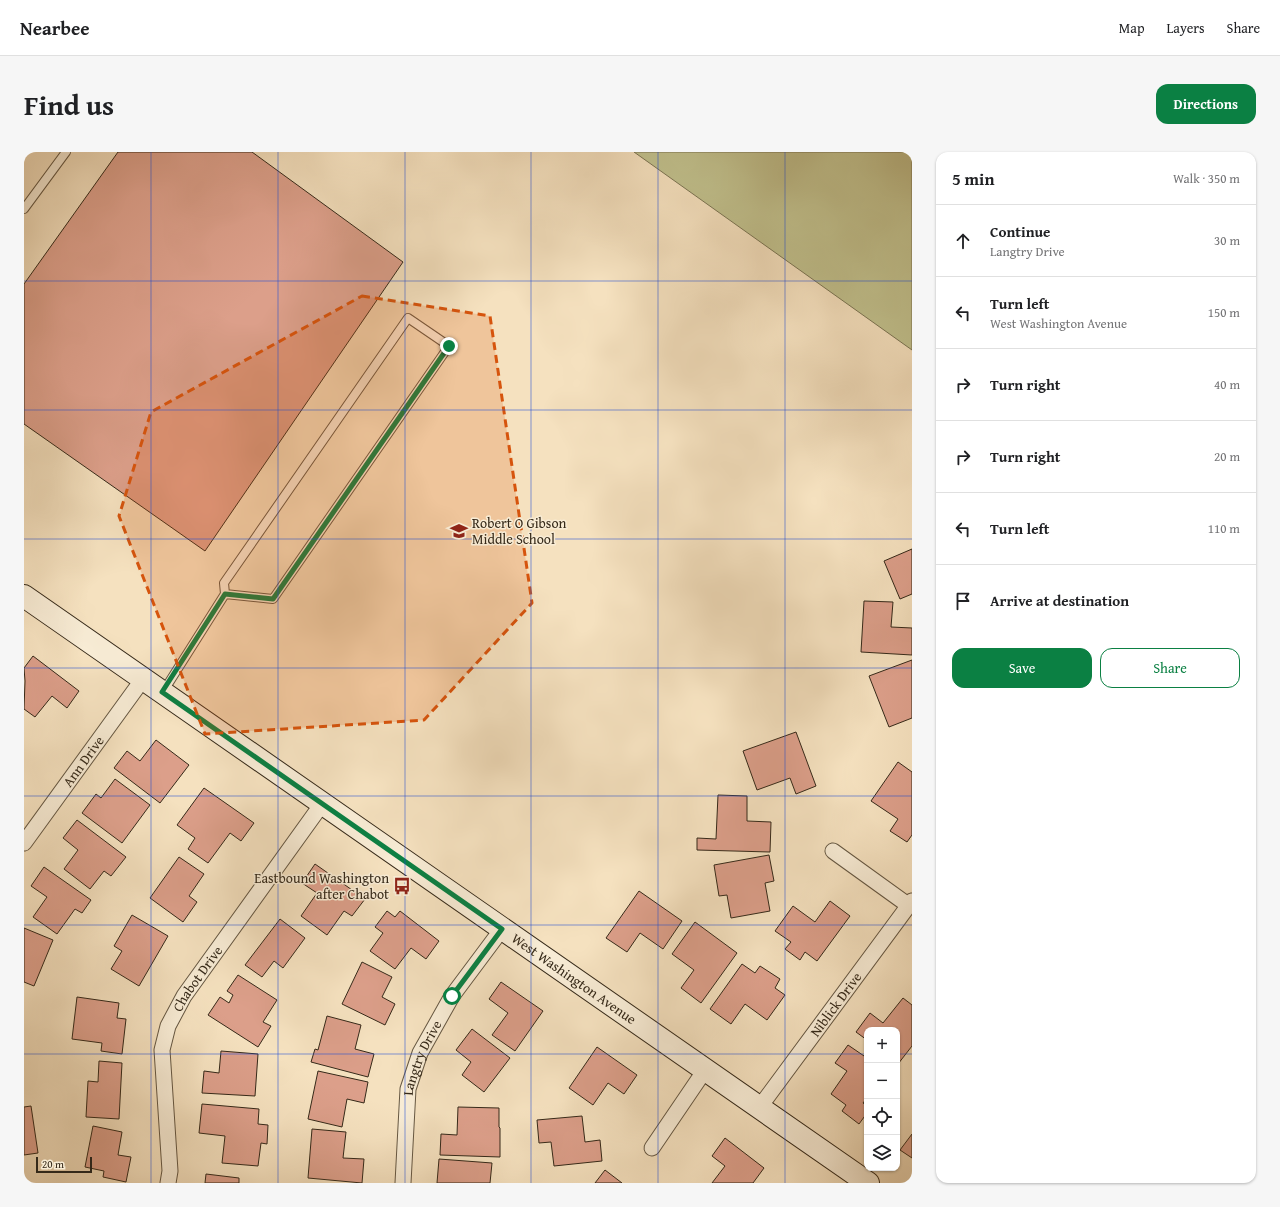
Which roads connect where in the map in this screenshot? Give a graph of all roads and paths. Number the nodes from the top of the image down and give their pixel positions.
1 (66, 152) edge
2 (24, 209) edge
3 (225, 594) junction
4 (24, 596) edge
5 (143, 679) junction
6 (162, 692) junction
7 (322, 804) junction
8 (24, 843) edge
9 (833, 851) dead end
10 (910, 903) edge
11 (502, 929) junction
12 (705, 1070) junction
13 (759, 1108) junction
14 (652, 1148) dead end
15 (168, 1183) edge
16 (403, 1183) edge
17 (868, 1183) edge

1 - 2 lane
3 - 3 lane
3 - 6 lane
4 - 5 main road, West Washington Avenue
5 - 6 main road, West Washington Avenue
5 - 8 street, Ann Drive
6 - 7 main road, West Washington Avenue
7 - 11 main road, West Washington Avenue
7 - 15 street, Chabot Drive
9 - 10 street
10 - 13 street, Niblick Drive
11 - 12 main road, West Washington Avenue
11 - 16 street, Langtry Drive
12 - 13 main road, West Washington Avenue
12 - 14 street
13 - 17 main road, West Washington Avenue

